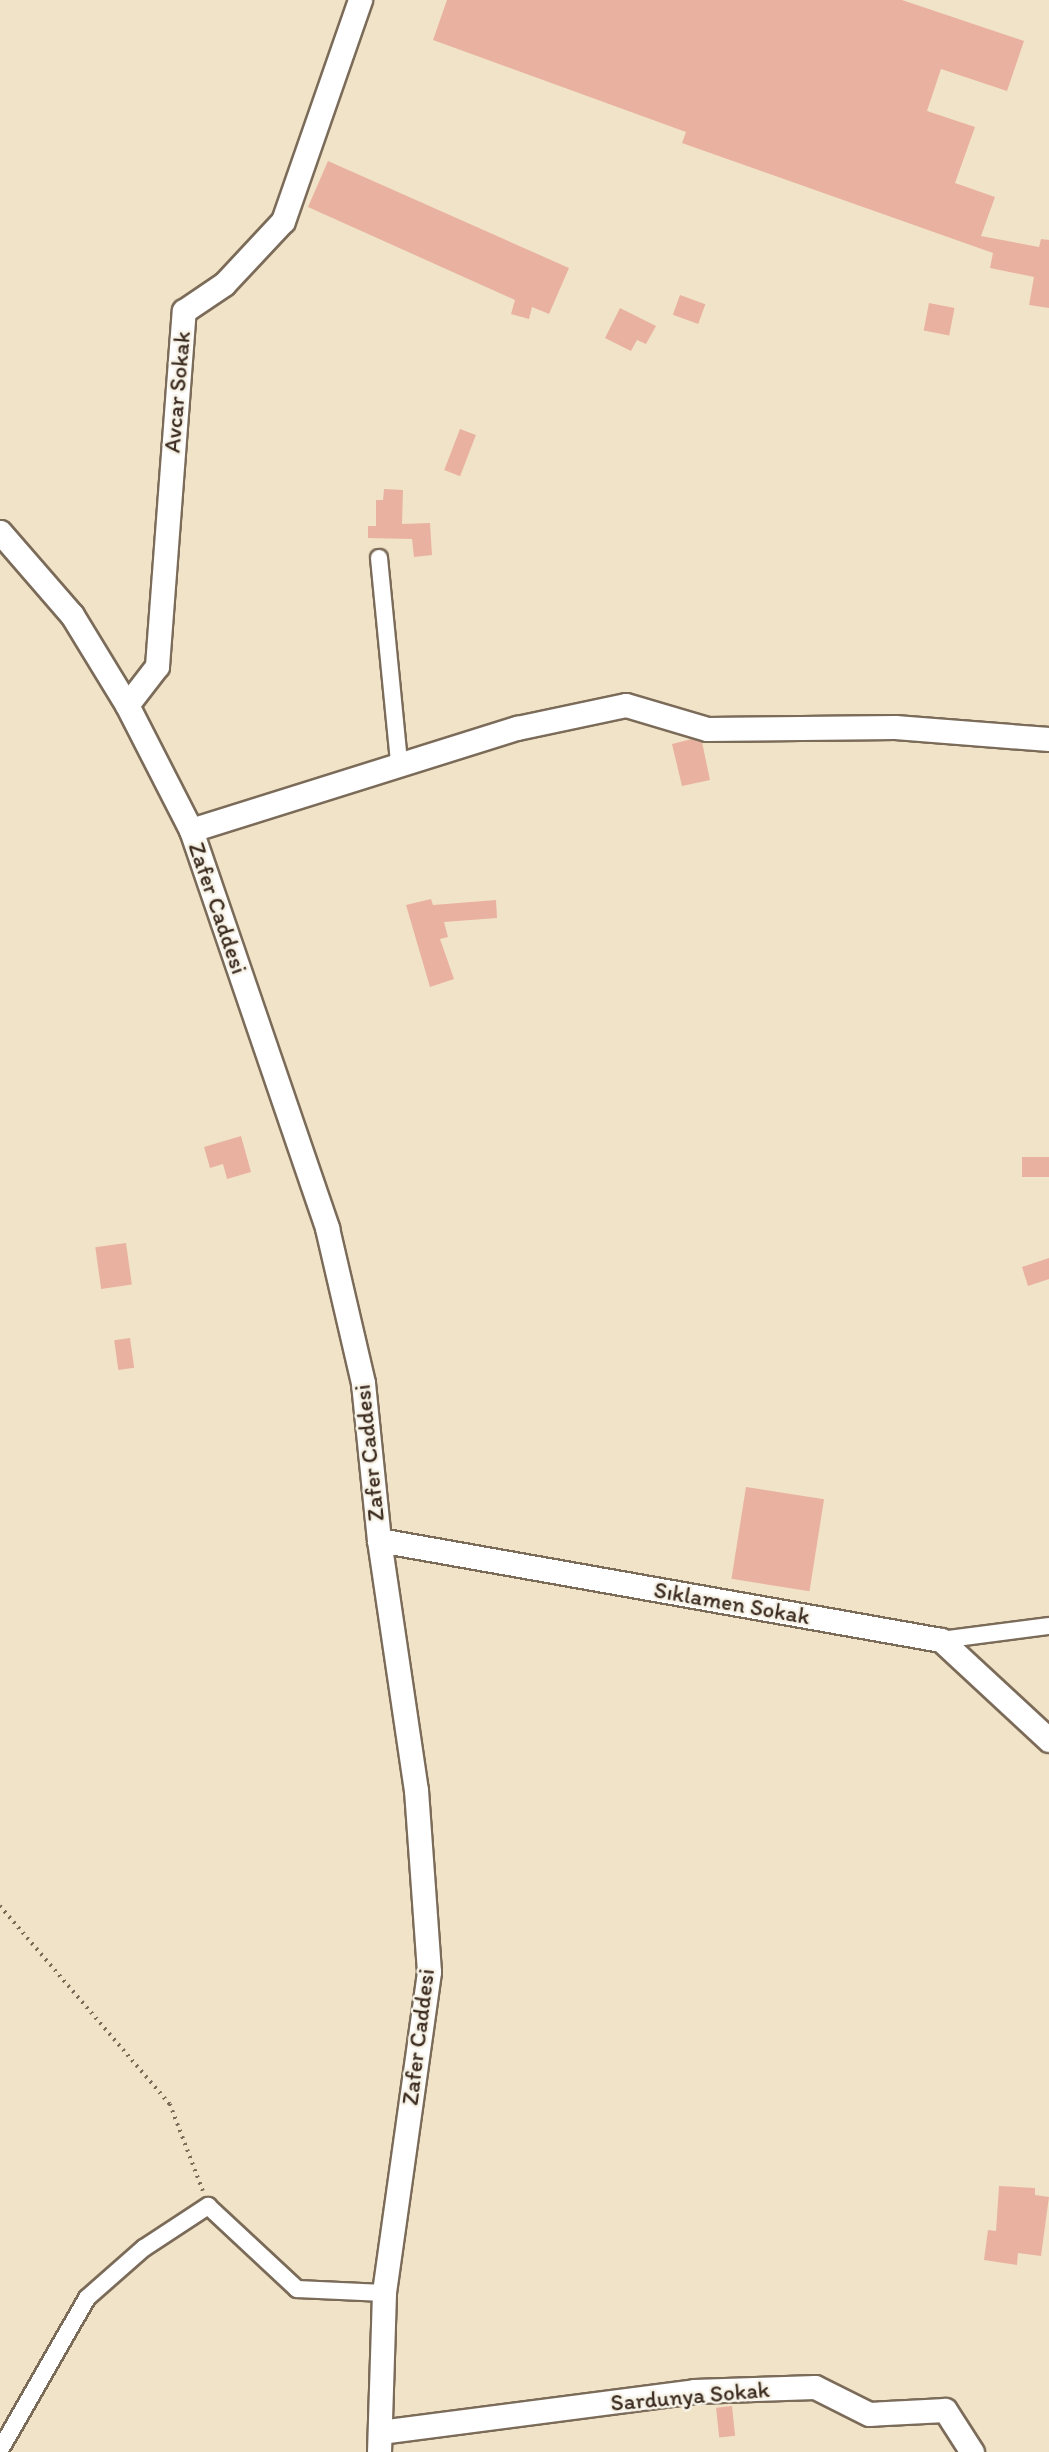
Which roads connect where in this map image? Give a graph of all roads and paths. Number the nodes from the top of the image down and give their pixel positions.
1 (360, 0) edge
2 (0, 532) edge
3 (379, 558) dead end
4 (127, 705) junction
5 (1049, 739) edge
6 (399, 762) junction
7 (191, 830) junction
8 (379, 1539) junction
9 (1049, 1626) edge
10 (941, 1640) junction
11 (1049, 1740) edge
12 (0, 1906) edge
13 (208, 2206) junction
14 (384, 2293) junction
15 (379, 2442) edge
16 (0, 2450) edge
17 (972, 2452) edge

1 - 4 street, Avcar Sokak
2 - 4 street, Zafer Caddesi
3 - 6 street
4 - 7 street, Zafer Caddesi
5 - 6 street
6 - 7 street
7 - 8 street, Zafer Caddesi
8 - 10 street, Sıklamen Sokak
8 - 14 street, Zafer Caddesi
9 - 10 street
10 - 11 street
12 - 13 path
13 - 14 street
13 - 16 street
14 - 15 street, Zafer Caddesi
15 - 17 street, Sardunya Sokak

